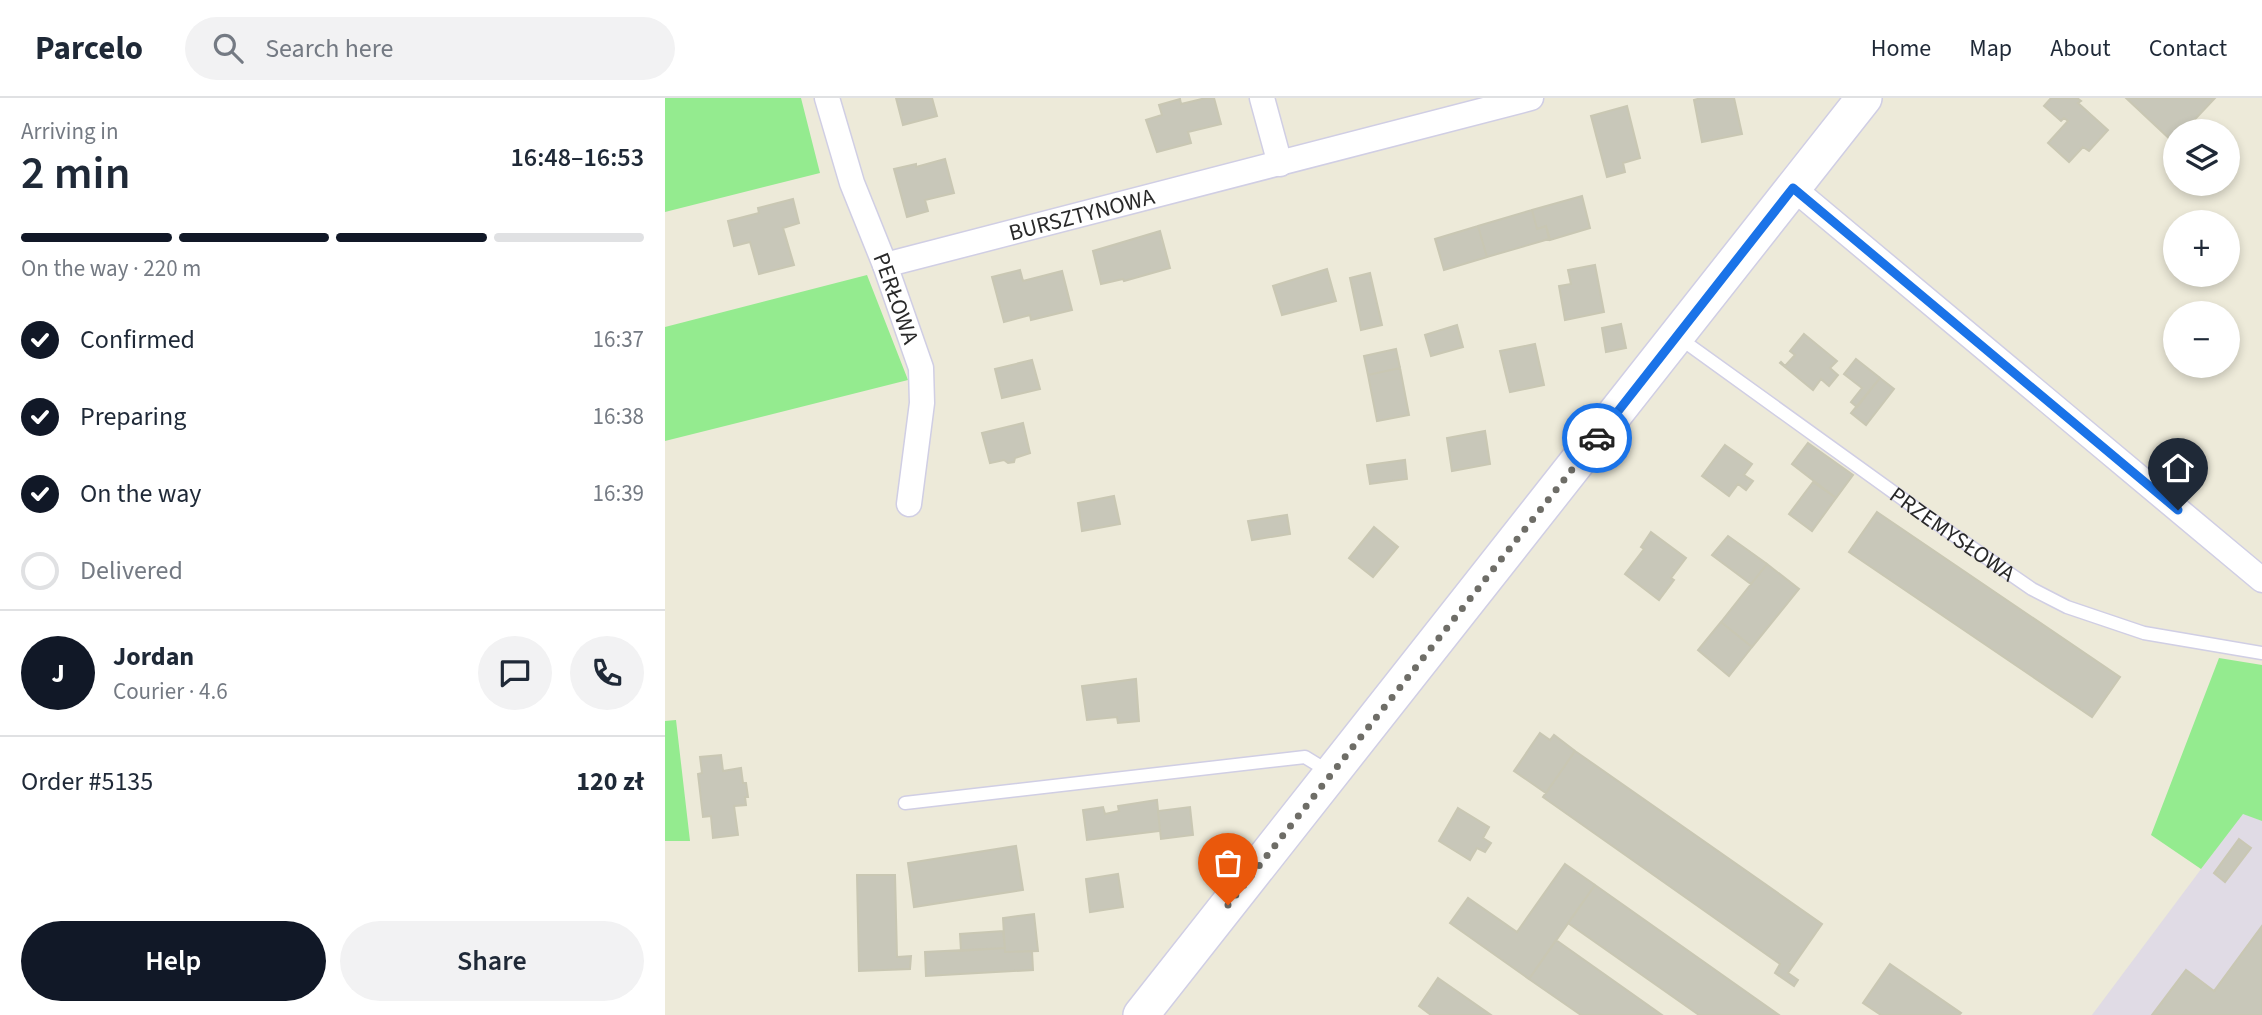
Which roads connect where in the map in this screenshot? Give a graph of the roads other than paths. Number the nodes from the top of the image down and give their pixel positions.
1 (827, 98) edge
2 (1262, 98) edge
3 (1531, 98) edge
4 (1864, 98) edge
5 (1280, 164) junction
6 (1793, 188) junction
7 (885, 265) junction
8 (1678, 337) junction
9 (909, 504) dead end
10 (2262, 580) edge
11 (2262, 653) edge
12 (1332, 774) junction
13 (905, 803) dead end
14 (1141, 1015) edge

1 - 7 street, PERŁOWA
2 - 5 street
3 - 5 street, BURSZTYNOWA
4 - 6 main road
5 - 7 street, BURSZTYNOWA
6 - 8 main road
6 - 10 street
7 - 9 street, PERŁOWA
8 - 11 lane, PRZEMYSŁOWA
8 - 12 main road
12 - 13 lane
12 - 14 main road

